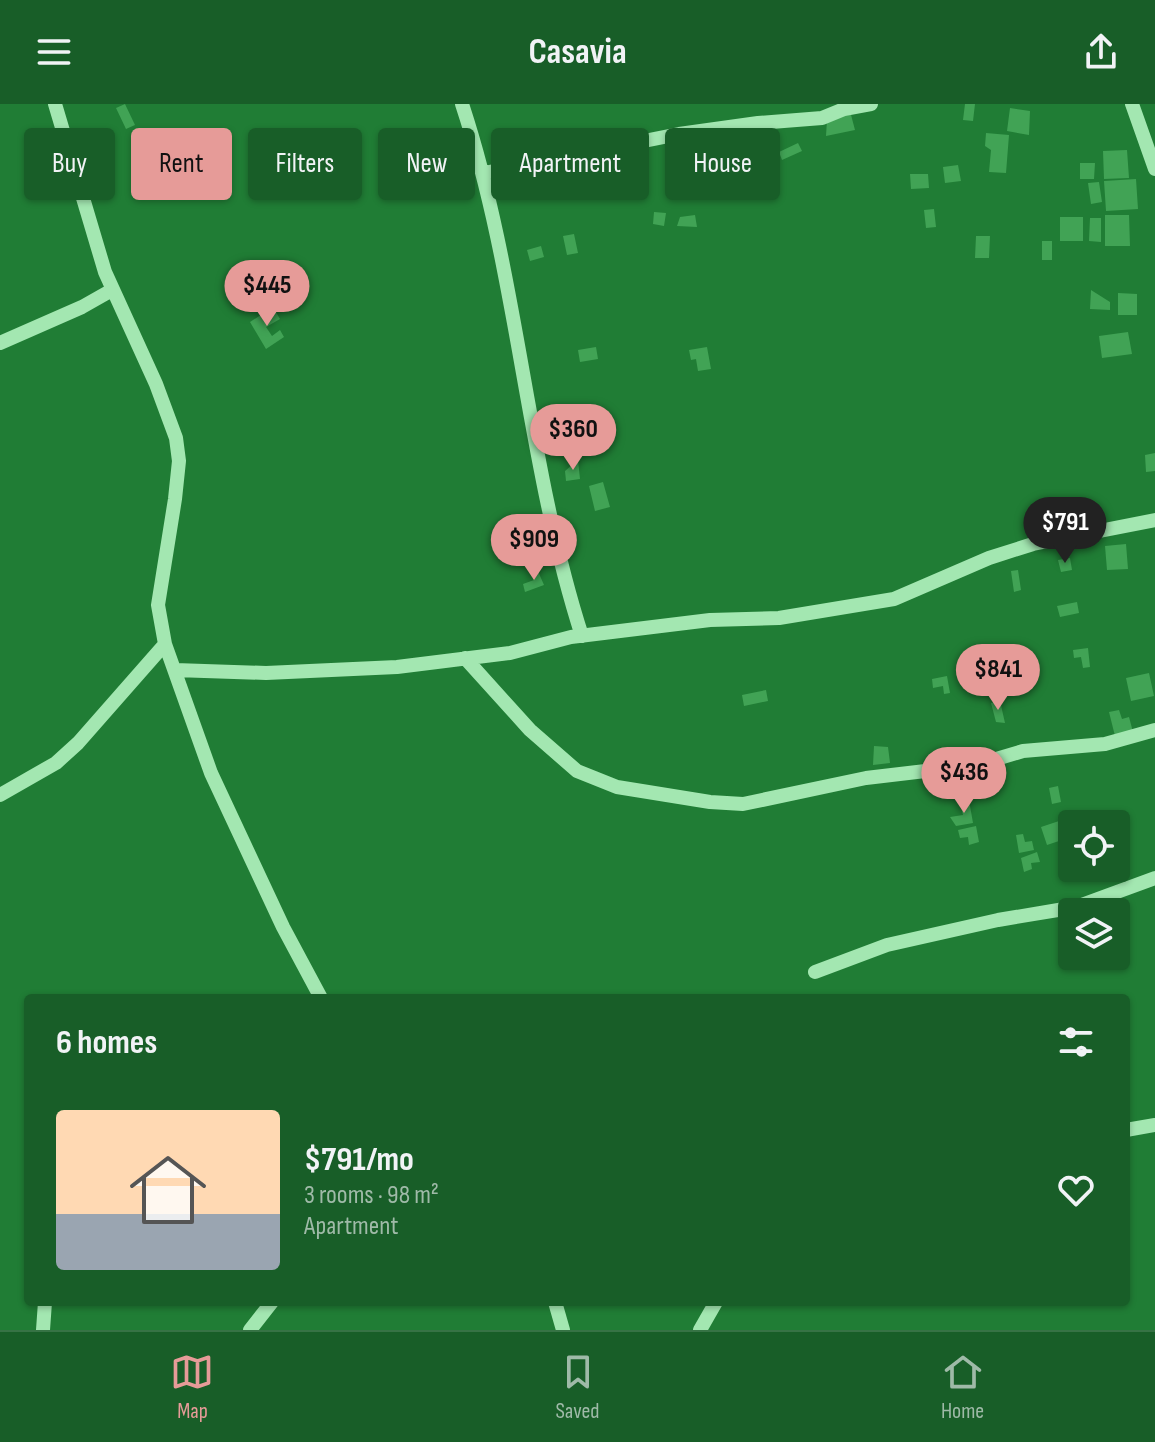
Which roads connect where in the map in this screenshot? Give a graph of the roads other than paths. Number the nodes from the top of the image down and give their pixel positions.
1 (55, 104) edge
2 (462, 104) edge
3 (799, 104) edge
4 (871, 104) edge
5 (1132, 104) edge
6 (800, 120) junction
7 (1155, 169) edge
8 (484, 173) junction
9 (112, 290) junction
10 (0, 343) edge
11 (1155, 520) edge
12 (582, 636) junction
13 (165, 644) junction
14 (465, 658) junction
15 (175, 670) junction
16 (1155, 730) edge
17 (0, 795) edge
18 (1155, 878) edge
19 (815, 972) dead end
20 (319, 994) edge
21 (1155, 1125) edge
22 (1130, 1129) edge
23 (45, 1306) edge
24 (269, 1306) edge
25 (556, 1306) edge
26 (714, 1306) edge
27 (43, 1330) edge
28 (250, 1330) edge
29 (563, 1330) edge
30 (700, 1330) edge

1 - 9 street
2 - 8 street
3 - 6 street
4 - 6 street
5 - 7 street
6 - 8 street
8 - 12 street
9 - 10 street
9 - 13 street
11 - 12 street
12 - 14 street
13 - 15 street
13 - 17 street
14 - 15 street
14 - 16 street
15 - 20 street
18 - 19 street
21 - 22 street
23 - 27 street
24 - 28 street
25 - 29 street
26 - 30 street

